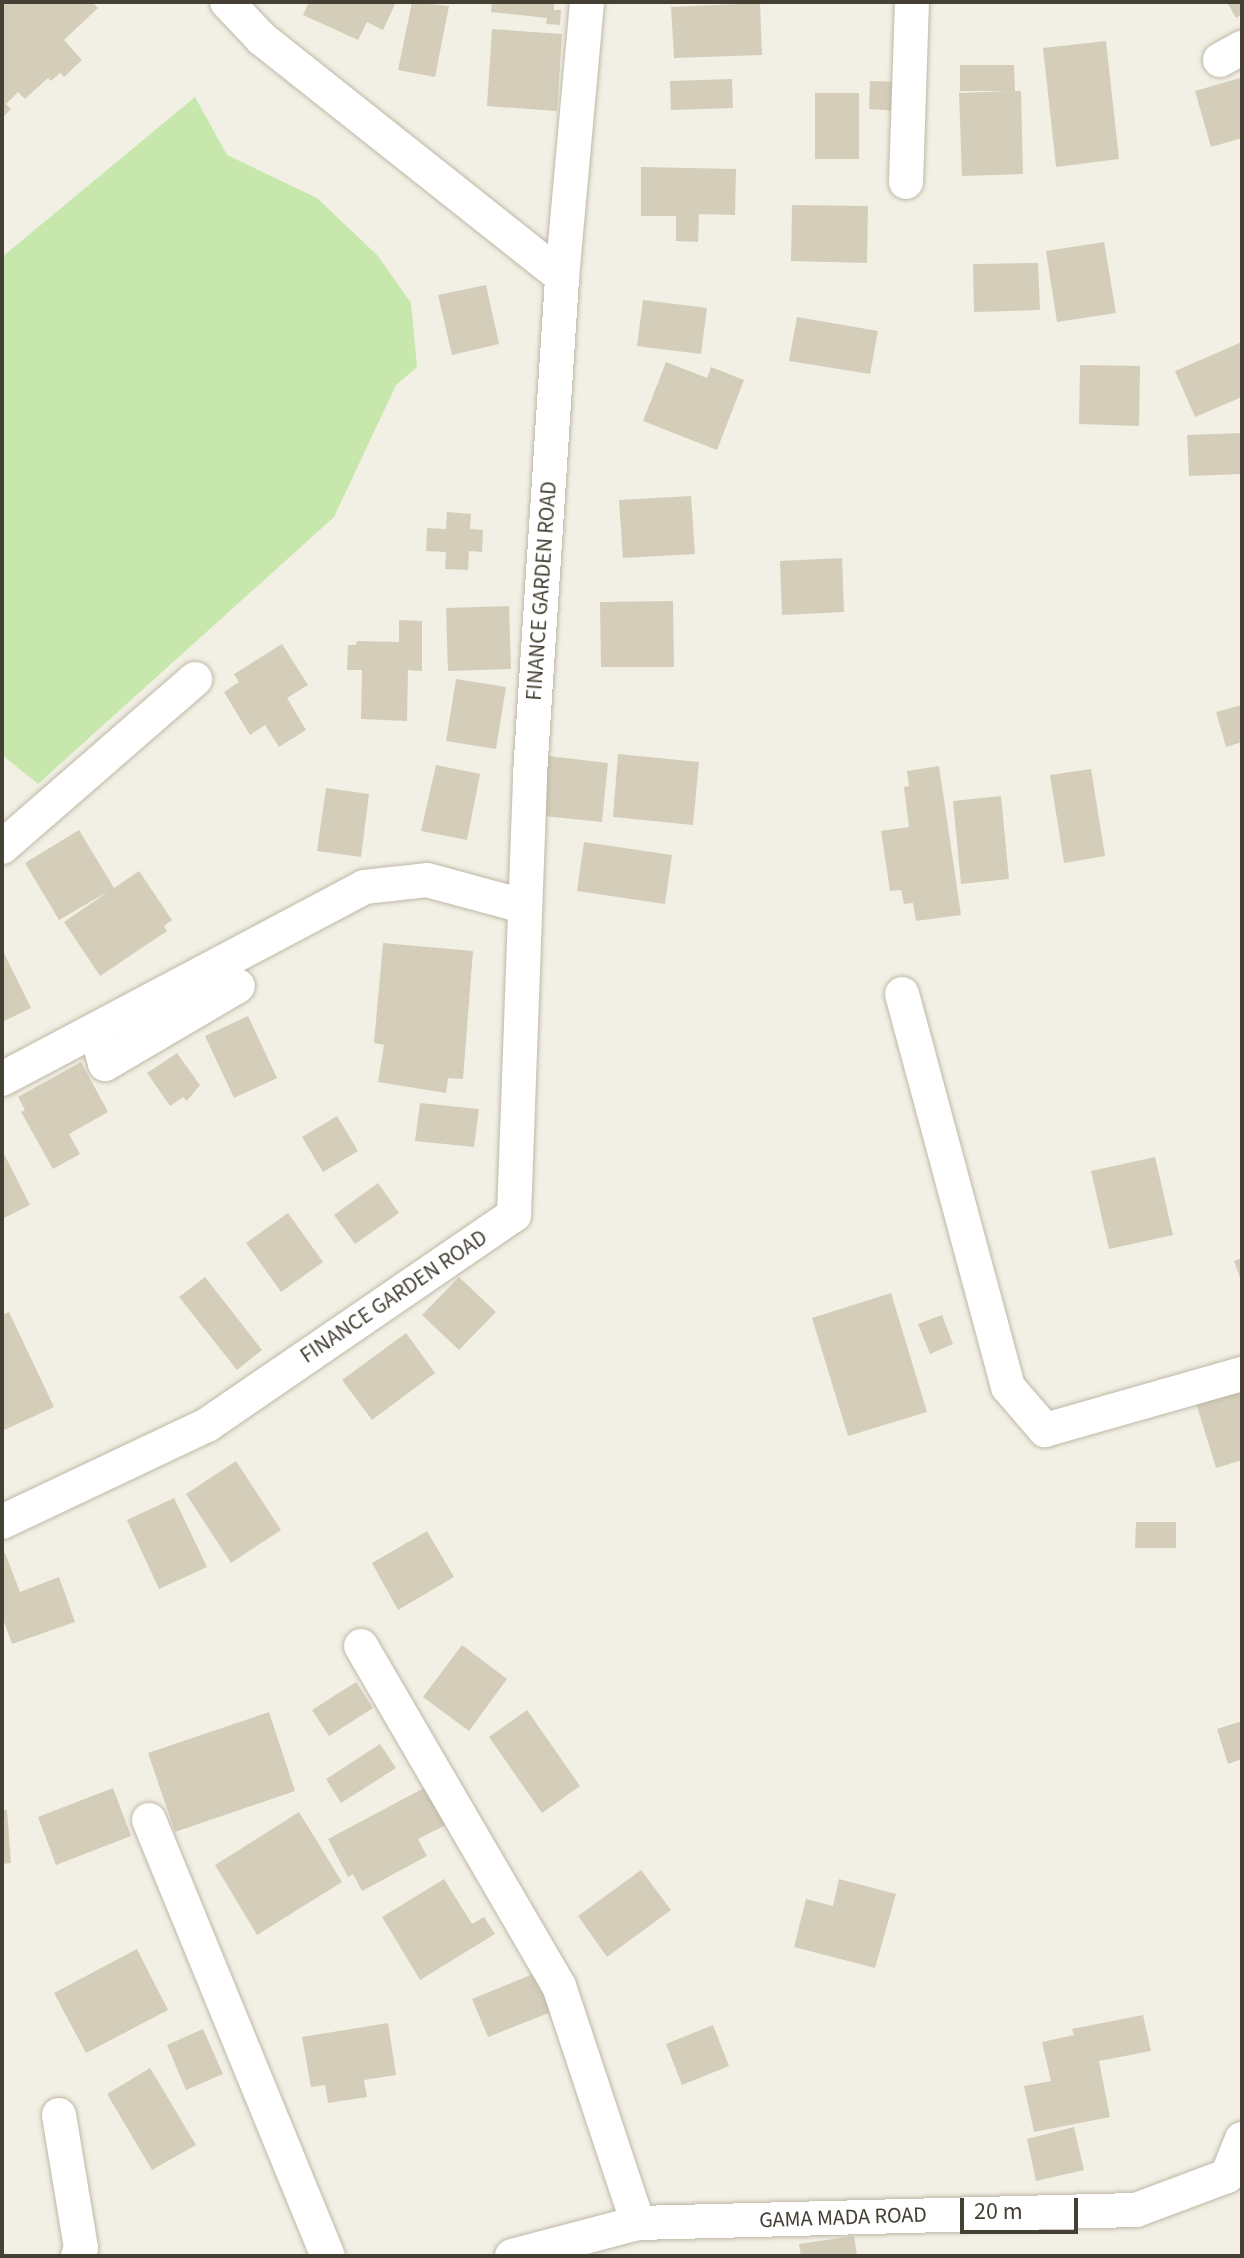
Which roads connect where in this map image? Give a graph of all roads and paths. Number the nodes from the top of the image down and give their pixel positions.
1 (227, 2) edge
2 (587, 2) edge
3 (912, 2) edge
4 (906, 182) dead end
5 (562, 277) junction
6 (195, 679) dead end
7 (2, 847) edge
8 (523, 906) junction
9 (238, 986) dead end
10 (902, 994) dead end
11 (96, 1030) junction
12 (2, 1079) edge
13 (1242, 1374) edge
14 (2, 1522) edge
15 (361, 1646) dead end
16 (149, 1820) dead end
17 (59, 2115) dead end
18 (1242, 2139) edge
19 (638, 2223) junction
20 (78, 2256) edge
21 (328, 2256) edge
22 (512, 2256) edge

1 - 5 street
2 - 5 street, FINANCE GARDEN ROAD
3 - 4 street
5 - 8 street, FINANCE GARDEN ROAD
6 - 7 street
8 - 11 street
8 - 14 street, FINANCE GARDEN ROAD
9 - 11 street
10 - 13 street
11 - 12 street
15 - 19 street
16 - 21 street
17 - 20 street
18 - 19 street, GAMA MADA ROAD
19 - 22 street, GAMA MADA ROAD

